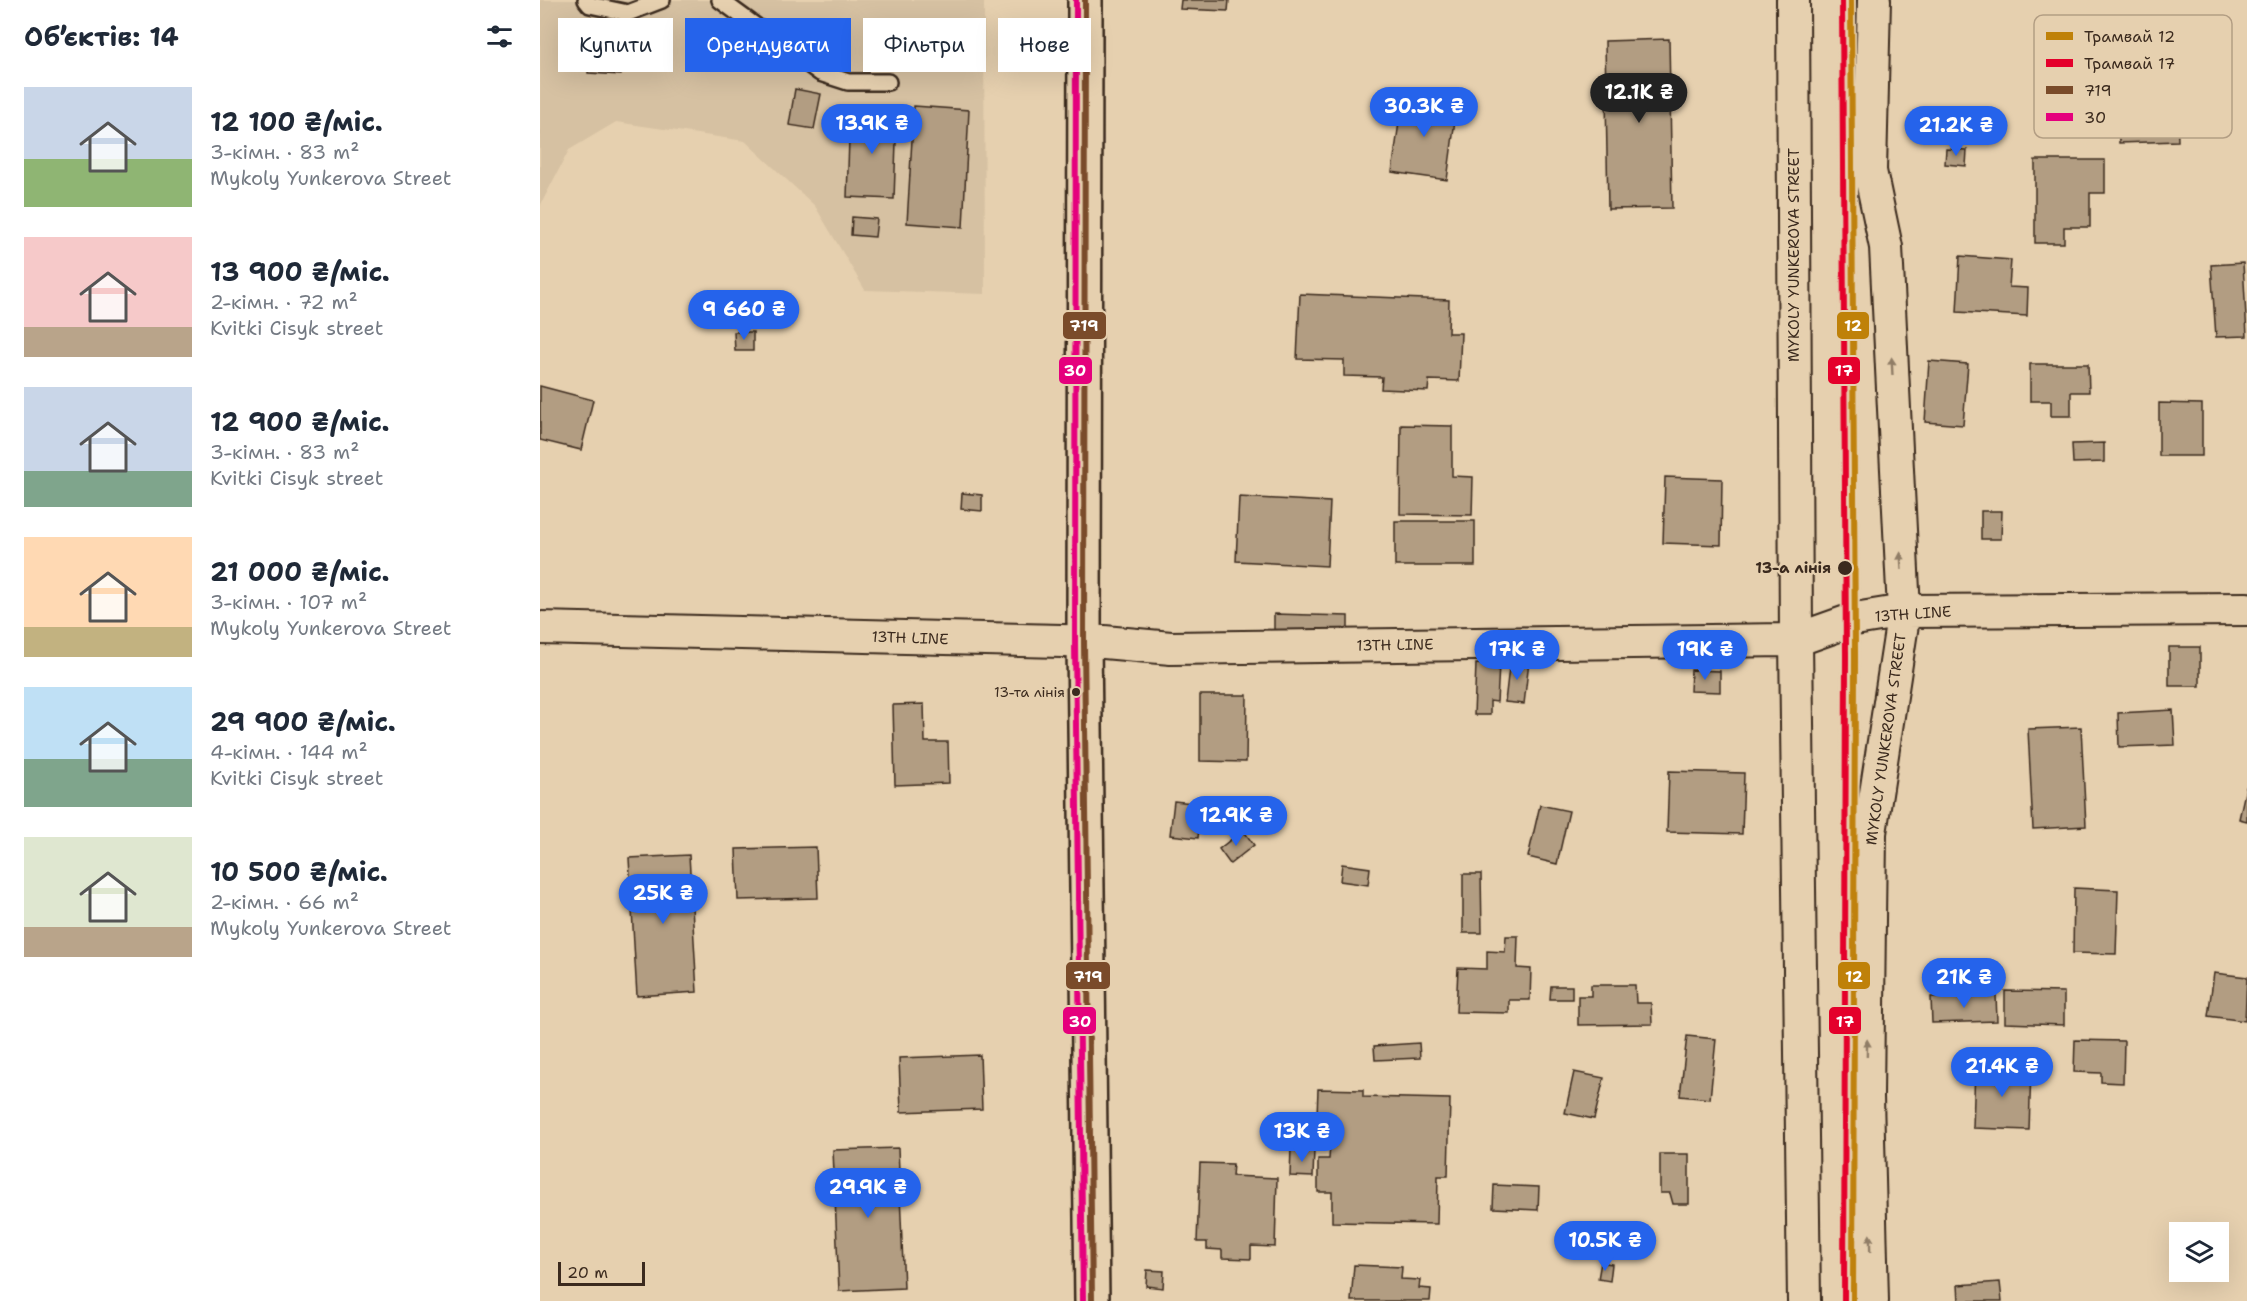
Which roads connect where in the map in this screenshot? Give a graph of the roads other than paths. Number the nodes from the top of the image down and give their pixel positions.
1 (586, 0) edge
2 (662, 0) edge
3 (720, 0) edge
4 (1085, 0) edge
5 (1793, 0) edge
6 (1874, 0) edge
7 (888, 82) dead end
8 (2247, 609) edge
9 (1904, 611) junction
10 (540, 628) edge
11 (1796, 640) junction
12 (1084, 644) junction
13 (1092, 1301) edge
14 (1804, 1301) edge
15 (1872, 1301) edge

1 - 2 lane
3 - 7 lane
4 - 12 street
5 - 11 street, MYKOLY YUNKEROVA STREET
9 -> 6 street, MYKOLY YUNKEROVA STREET
8 - 9 street, 13TH LINE
9 - 11 street, 13TH LINE
15 -> 9 street, MYKOLY YUNKEROVA STREET
10 - 12 street, 13TH LINE
11 - 12 street, 13TH LINE
11 - 14 street, MYKOLY YUNKEROVA STREET
12 - 13 street

